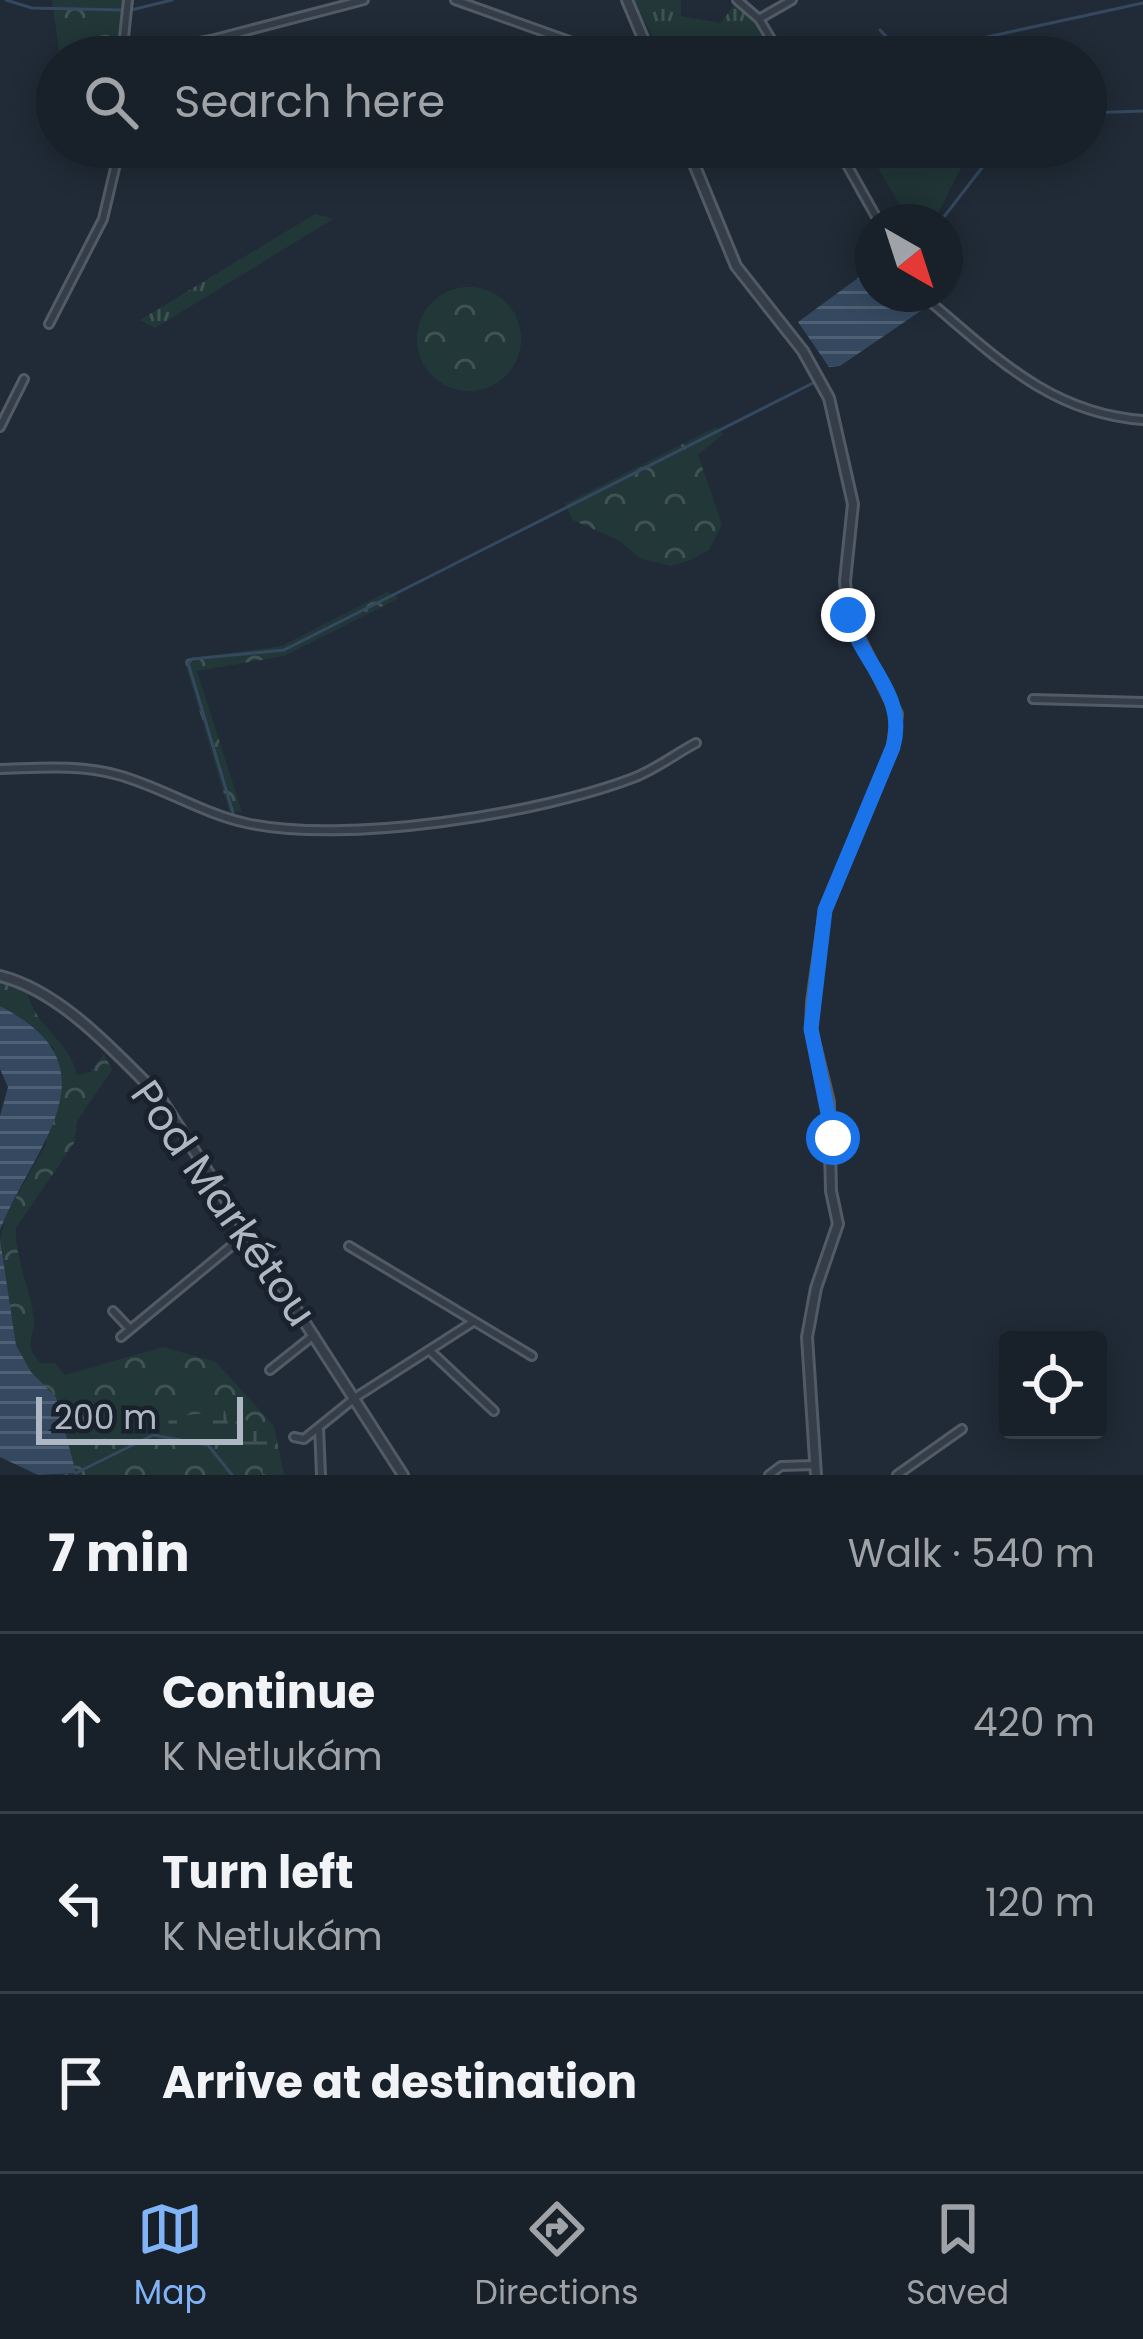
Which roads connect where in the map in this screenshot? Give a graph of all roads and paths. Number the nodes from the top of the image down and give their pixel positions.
1 (128, 0) edge
2 (364, 0) edge
3 (455, 0) edge
4 (627, 0) edge
5 (737, 0) edge
6 (792, 0) edge
7 (759, 19) junction
8 (124, 36) edge
9 (213, 36) edge
10 (555, 36) edge
11 (642, 36) edge
12 (768, 36) edge
13 (115, 168) edge
14 (696, 168) edge
15 (848, 168) edge
16 (869, 204) edge
17 (942, 312) edge
18 (49, 324) dead end
19 (25, 379) dead end
20 (1143, 420) edge
21 (0, 427) edge
22 (1033, 699) dead end
23 (1143, 702) edge
24 (696, 742) dead end
25 (0, 769) edge
26 (0, 976) edge
27 (249, 1232) junction
28 (349, 1246) dead end
29 (113, 1311) dead end
30 (473, 1322) junction
31 (130, 1329) junction
32 (315, 1334) junction
33 (121, 1337) dead end
34 (429, 1350) junction
35 (532, 1356) dead end
36 (270, 1370) dead end
37 (356, 1397) junction
38 (494, 1411) dead end
39 (320, 1427) junction
40 (962, 1429) dead end
41 (294, 1437) dead end
42 (816, 1470) edge
43 (321, 1475) edge
44 (404, 1475) edge
45 (769, 1475) edge
46 (897, 1475) edge

1 - 8 street
2 - 9 street
3 - 10 street
4 - 11 street
5 - 7 street
6 - 7 street
7 - 12 street
13 - 18 street
14 - 42 street
15 - 16 street
17 - 20 street
19 - 21 street
22 - 23 street
24 - 25 street
26 - 27 street, Pod Markétou
27 - 31 street
27 - 32 street, Pod Markétou
28 - 30 street
29 - 31 street
30 - 34 street
30 - 35 street
31 - 33 street
32 - 36 street
32 - 37 street, Pod Markétou
34 - 37 street
34 - 38 street
37 - 39 street
37 - 44 street, Pod Markétou
39 - 41 street
39 - 43 street
40 - 46 street
42 - 45 street

